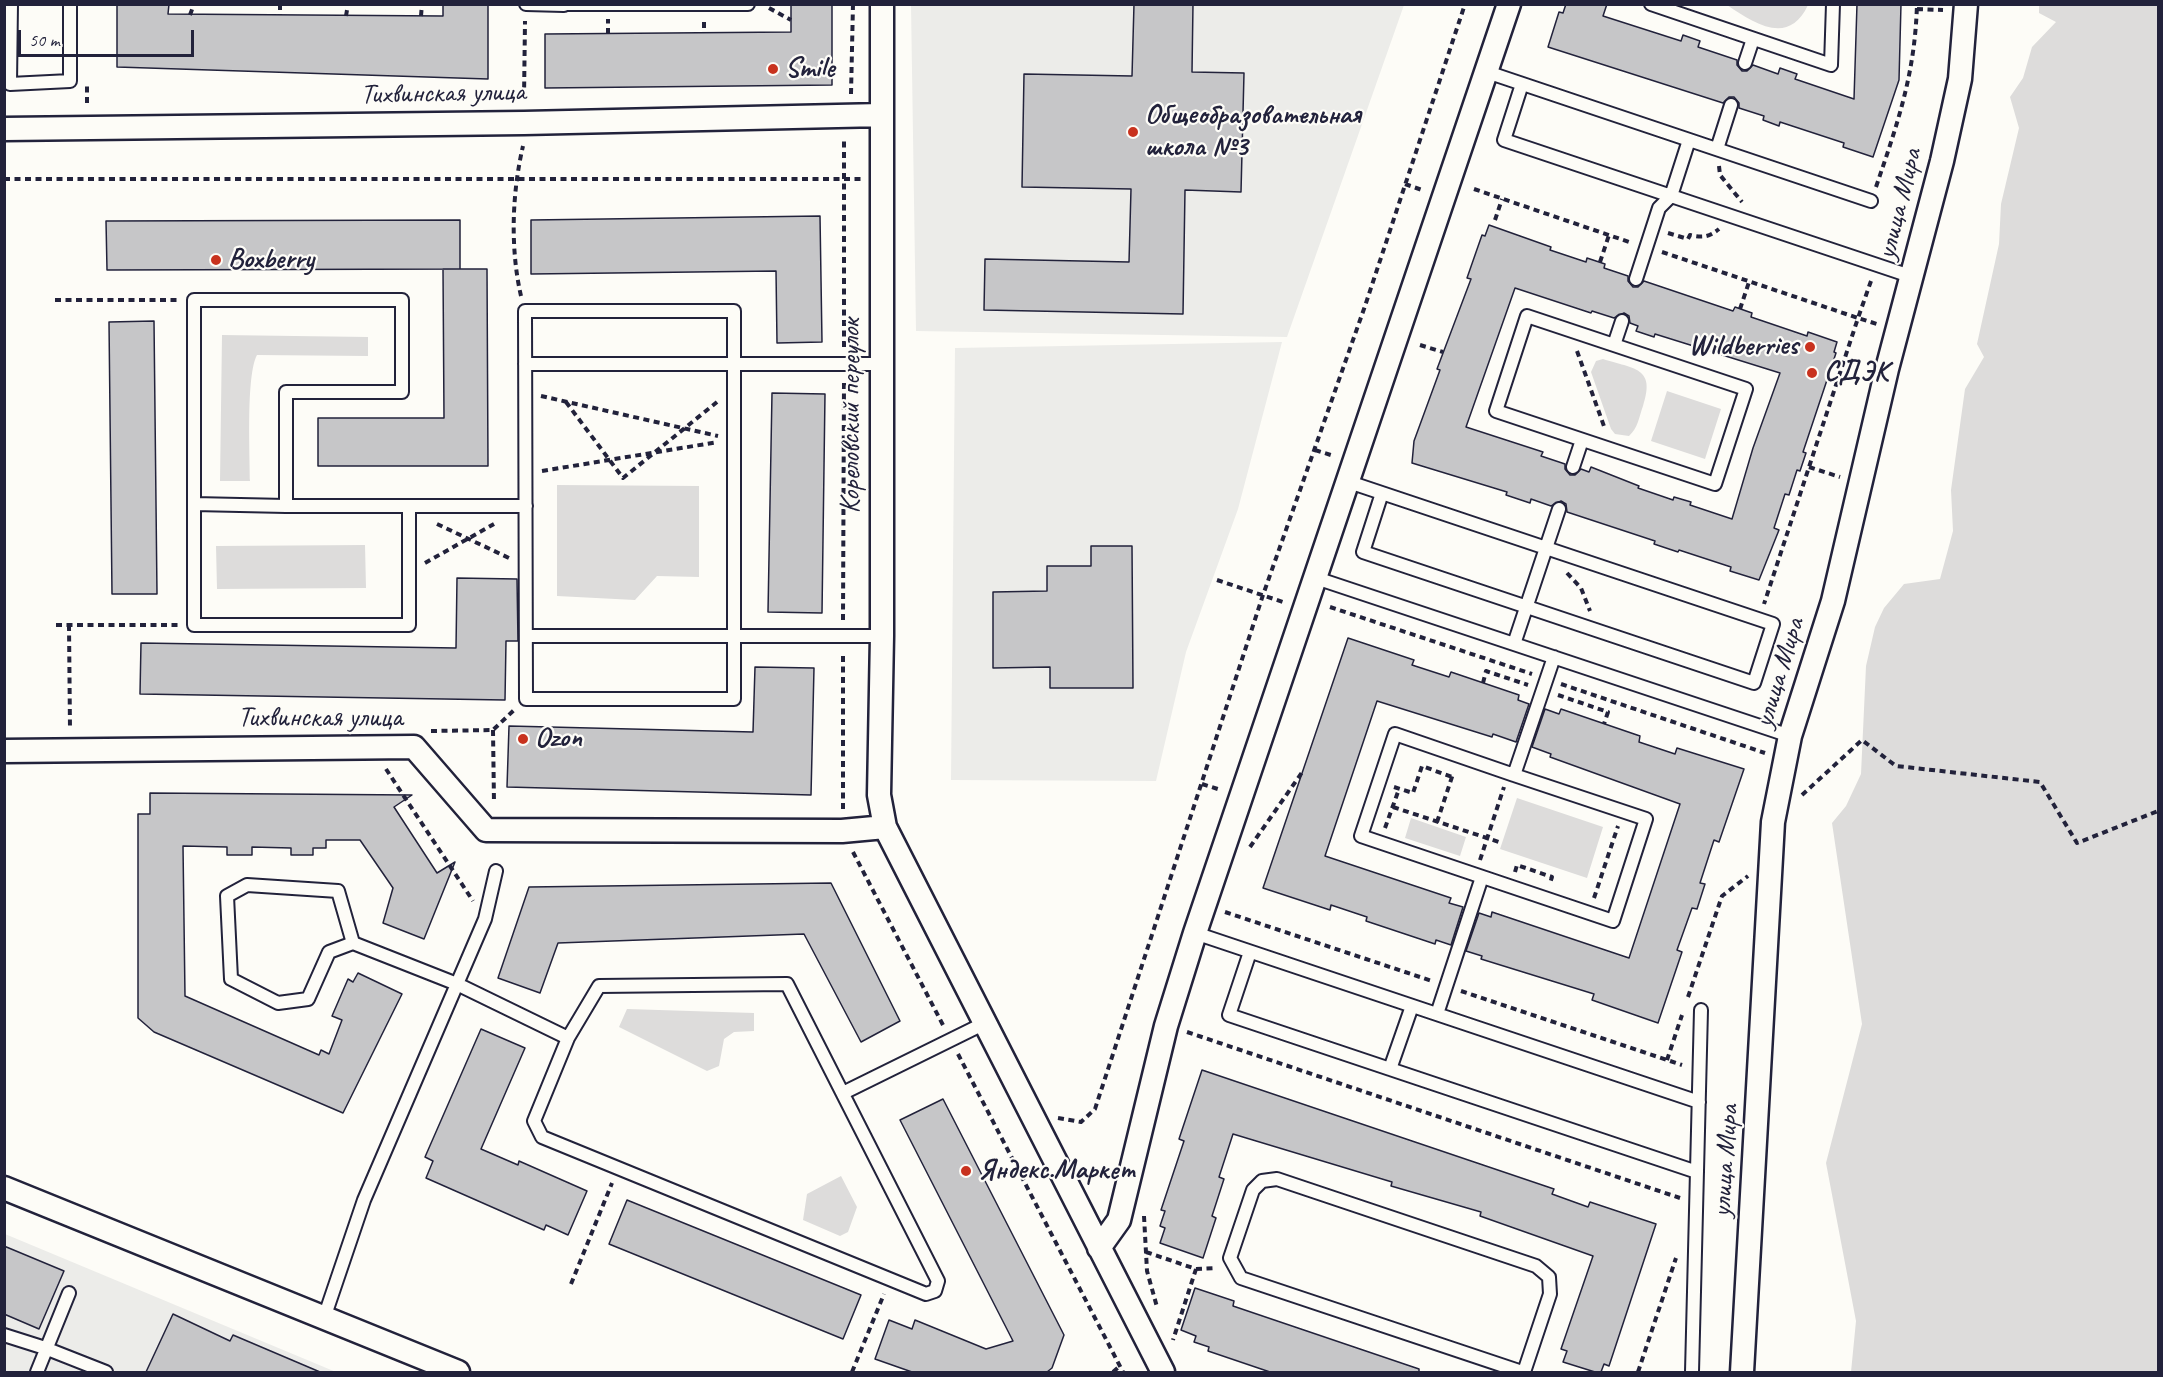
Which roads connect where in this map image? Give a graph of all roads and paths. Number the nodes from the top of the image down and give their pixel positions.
1 (11, 4) edge
2 (70, 4) edge
3 (194, 4) edge
4 (280, 4) edge
5 (348, 4) edge
6 (422, 4) edge
7 (748, 4) edge
8 (853, 4) edge
9 (882, 4) edge
10 (1465, 4) edge
11 (1509, 4) edge
12 (1651, 4) edge
13 (1833, 4) edge
14 (1917, 4) edge
15 (1966, 4) edge
16 (526, 5) edge
17 (564, 5) edge
18 (769, 8) dead end
19 (190, 15) dead end
20 (280, 15) dead end
21 (346, 16) dead end
22 (421, 16) dead end
23 (704, 18) dead end
24 (608, 19) dead end
25 (791, 20) dead end
26 (608, 33) dead end
27 (704, 33) dead end
28 (1753, 39) junction
29 (1745, 63) dead end
30 (1487, 72) junction
31 (1522, 84) junction
32 (841, 94) dead end
33 (852, 94) junction
34 (513, 98) dead end
35 (524, 98) junction
36 (536, 98) dead end
37 (75, 103) dead end
38 (99, 103) dead end
39 (882, 104) junction
40 (1731, 105) dead end
41 (844, 116) junction
42 (4, 129) edge
43 (524, 138) dead end
44 (1689, 140) junction
45 (1720, 150) junction
46 (1474, 189) dead end
47 (1671, 196) junction
48 (1502, 199) junction
49 (1871, 201) joint
50 (1495, 220) dead end
51 (1741, 220) junction
52 (1653, 228) junction
53 (1609, 235) junction
54 (1690, 235) dead end
55 (1646, 247) junction
56 (1600, 262) dead end
57 (1913, 277) junction
58 (1636, 279) dead end
59 (1749, 282) junction
60 (1866, 294) dead end
61 (56, 300) dead end
62 (194, 300) junction
63 (1740, 309) dead end
64 (525, 311) junction
65 (1858, 318) junction
66 (1622, 321) dead end
67 (1881, 326) dead end
68 (1570, 330) junction
69 (1420, 345) dead end
70 (1614, 345) junction
71 (1443, 352) dead end
72 (525, 364) junction
73 (734, 364) junction
74 (844, 364) junction
75 (882, 364) junction
76 (734, 388) junction
77 (525, 393) junction
78 (566, 402) junction
79 (684, 428) junction
80 (734, 439) junction
81 (1582, 440) junction
82 (1612, 450) junction
83 (655, 452) junction
84 (609, 460) junction
85 (1573, 467) dead end
86 (1809, 467) junction
87 (526, 474) junction
88 (1349, 482) junction
89 (1860, 484) junction
90 (1382, 493) junction
91 (194, 504) junction
92 (286, 506) junction
93 (409, 506) junction
94 (526, 506) junction
95 (1559, 509) dead end
96 (468, 538) junction
97 (1546, 548) junction
98 (1559, 552) junction
99 (526, 566) junction
100 (409, 572) junction
101 (1316, 578) junction
102 (1217, 580) dead end
103 (1263, 595) junction
104 (1284, 603) dead end
105 (1527, 607) junction
106 (1759, 619) junction
107 (56, 625) dead end
108 (69, 625) junction
109 (194, 625) junction
110 (1590, 628) junction
111 (526, 636) junction
112 (734, 636) junction
113 (843, 636) junction
114 (882, 636) junction
115 (1514, 644) junction
116 (1554, 657) junction
117 (526, 699) junction
118 (422, 732) dead end
119 (1790, 736) junction
120 (70, 739) dead end
121 (372, 748) junction
122 (4, 751) edge
123 (1459, 756) junction
124 (1303, 771) dead end
125 (1512, 774) junction
126 (1452, 777) junction
127 (1379, 782) junction
128 (1202, 784) junction
129 (1399, 789) junction
130 (1231, 793) dead end
131 (1393, 807) junction
132 (1623, 811) junction
133 (2158, 811) edge
134 (843, 817) dead end
135 (1437, 822) junction
136 (1773, 822) junction
137 (885, 827) junction
138 (1487, 838) junction
139 (1380, 843) junction
140 (1502, 843) dead end
141 (847, 846) dead end
142 (1250, 847) dead end
143 (496, 871) dead end
144 (1479, 876) junction
145 (1771, 876) junction
146 (1589, 913) junction
147 (485, 919) junction
148 (1195, 933) junction
149 (352, 943) junction
150 (1250, 952) junction
151 (457, 984) junction
152 (1412, 1006) junction
153 (1701, 1010) dead end
154 (1437, 1014) junction
155 (985, 1023) junction
156 (568, 1038) junction
157 (951, 1040) junction
158 (1182, 1042) dead end
159 (1667, 1060) dead end
160 (1390, 1069) junction
161 (843, 1093) junction
162 (1699, 1102) junction
163 (1053, 1108) dead end
164 (618, 1168) junction
165 (1697, 1172) junction
166 (4, 1188) edge
167 (1144, 1204) dead end
168 (1696, 1204) junction
169 (1100, 1248) junction
170 (1679, 1248) dead end
171 (1146, 1252) junction
172 (890, 1279) junction
173 (571, 1284) dead end
174 (69, 1293) dead end
175 (1158, 1311) dead end
176 (324, 1318) junction
177 (4, 1335) edge
178 (1167, 1337) dead end
179 (45, 1348) junction
180 (1120, 1366) junction
181 (37, 1372) edge
182 (106, 1372) edge
183 (458, 1372) edge
184 (852, 1372) edge
185 (1113, 1372) edge
186 (1123, 1372) edge
187 (1163, 1372) edge
188 (1523, 1372) edge
189 (1638, 1372) edge
190 (1692, 1372) edge
191 (1742, 1372) edge

1 - 2 lane
3 - 19 path
4 - 20 path
5 - 21 path
6 - 22 path
7 - 17 lane
8 - 33 path
9 - 39 street, Кореловский переулок
10 - 103 path
11 - 30 street
12 - 28 lane
13 - 28 lane
14 - 49 path
15 - 57 street, улица Мира
16 - 17 lane
16 - 35 path
18 - 25 path
23 - 27 path
24 - 26 path
28 - 29 lane
30 - 31 lane
30 - 88 street
31 - 44 lane
31 - 47 lane
32 - 33 path
33 - 39 path
33 - 41 path
34 - 35 path
35 - 36 path
37 - 38 path
39 - 41 street, Тихвинская улица
39 - 75 street, Кореловский переулок
40 - 45 lane
41 - 42 street, Тихвинская улица
41 - 74 path
43 - 64 path
44 - 45 lane
44 - 47 lane
45 - 49 lane
45 - 51 path
46 - 48 path
47 - 51 lane
47 - 52 lane
48 - 50 path
48 - 53 path
51 - 57 lane
52 - 54 path
52 - 55 lane
53 - 55 path
53 - 56 path
55 - 58 lane
55 - 59 path
57 - 89 street, улица Мира
59 - 63 path
59 - 65 path
60 - 65 path
61 - 62 path
62 - 91 lane
62 - 92 lane
64 - 72 lane
64 - 73 lane
65 - 67 path
65 - 86 path
66 - 70 lane
68 - 70 lane
68 - 81 lane
68 - 82 path
69 - 71 path
70 - 82 lane
72 - 73 lane
72 - 77 lane
73 - 74 lane
73 - 76 lane
74 - 75 lane
74 - 113 path
75 - 114 street, Кореловский переулок
76 - 79 path
76 - 80 lane
77 - 78 path
77 - 87 lane
78 - 79 path
78 - 84 path
79 - 80 path
79 - 83 path
80 - 83 path
80 - 112 lane
81 - 82 lane
81 - 85 lane
83 - 84 path
83 - 84 path
84 - 87 path
86 - 89 path
86 - 106 path
87 - 94 lane
88 - 90 lane
88 - 101 street
89 - 119 street, улица Мира
90 - 97 lane
90 - 105 lane
91 - 92 lane
91 - 109 lane
92 - 93 lane
93 - 94 lane
93 - 96 path
93 - 100 lane
94 - 96 path
94 - 99 lane
95 - 97 lane
96 - 99 path
96 - 100 path
97 - 98 lane
97 - 105 lane
98 - 106 lane
98 - 110 path
99 - 111 lane
100 - 109 lane
101 - 115 lane
101 - 148 street
102 - 103 path
103 - 104 path
103 - 128 path
105 - 110 lane
105 - 115 lane
106 - 110 lane
107 - 108 path
108 - 109 path
108 - 120 path
111 - 112 lane
111 - 117 lane
112 - 113 lane
112 - 117 lane
113 - 114 lane
113 - 134 path
114 - 137 street, Кореловский переулок
115 - 116 lane
116 - 119 lane
116 - 125 lane
117 - 118 path
119 - 136 street, улица Мира
121 - 122 street, Тихвинская улица
121 - 137 street, Тихвинская улица
121 - 147 path
123 - 125 lane
123 - 126 path
123 - 127 lane
124 - 142 path
125 - 132 lane
125 - 138 path
126 - 129 path
126 - 135 path
127 - 129 path
127 - 139 lane
128 - 130 path
128 - 163 path
129 - 131 path
131 - 135 path
131 - 139 path
132 - 146 path
132 - 146 lane
133 - 136 path
135 - 138 path
136 - 145 street, улица Мира
137 - 155 street, Кореловский переулок
138 - 140 path
138 - 144 path
139 - 144 lane
141 - 157 path
143 - 147 lane
144 - 146 lane
144 - 154 lane
145 - 159 path
145 - 191 street, улица Мира
147 - 151 lane
148 - 150 lane
148 - 169 street
149 - 149 lane
149 - 151 lane
150 - 152 lane
150 - 160 lane
151 - 156 lane
151 - 176 lane
152 - 154 lane
152 - 160 lane
153 - 162 lane
154 - 162 lane
155 - 157 lane
155 - 169 street, Кореловский переулок
156 - 161 lane
156 - 164 lane
157 - 161 lane
157 - 180 path
158 - 168 path
160 - 165 lane
161 - 172 lane
162 - 165 lane
164 - 172 lane
164 - 173 path
165 - 168 lane
166 - 176 street
167 - 171 path
168 - 190 lane
169 - 187 street, Кореловский переулок
170 - 189 path
171 - 175 path
171 - 178 path
172 - 184 path
174 - 179 lane
176 - 183 street
177 - 179 lane
179 - 181 lane
179 - 182 lane
180 - 185 path
180 - 186 path
188 - 188 lane

